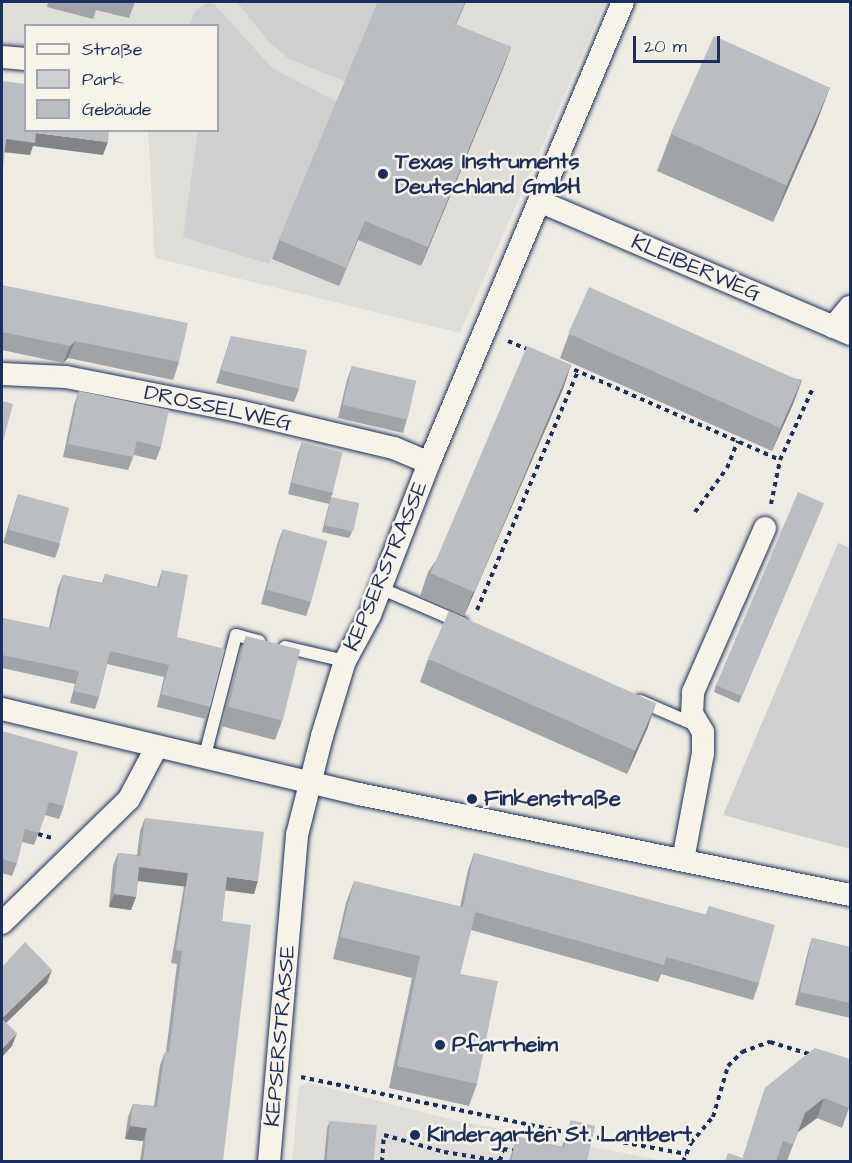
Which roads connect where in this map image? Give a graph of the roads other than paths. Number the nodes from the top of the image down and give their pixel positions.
1 (623, 2) edge
2 (2, 57) edge
3 (24, 59) edge
4 (541, 202) junction
5 (850, 307) edge
6 (842, 330) edge
7 (2, 374) edge
8 (429, 463) junction
9 (765, 528) road end
10 (380, 588) junction
11 (470, 627) edge
12 (345, 661) junction
13 (627, 695) edge
14 (2, 709) edge
15 (700, 726) junction
16 (156, 748) junction
17 (204, 759) junction
18 (308, 782) junction
19 (683, 860) junction
20 (850, 895) edge
21 (2, 923) edge
22 (269, 1161) edge

1 - 4 street, KEPSERSTRASSE
2 - 3 street
4 - 6 street, KLEIBERWEG
4 - 8 street, KEPSERSTRASSE
5 - 6 street
7 - 8 street, DROSSELWEG
8 - 10 street, KEPSERSTRASSE
9 - 15 street
10 - 11 lane
10 - 12 street, KEPSERSTRASSE
12 - 17 lane
12 - 18 street, KEPSERSTRASSE
13 - 15 lane
14 - 16 street
15 - 19 street
16 - 17 street
16 - 21 street
17 - 18 street
18 - 19 street
18 - 22 street, KEPSERSTRASSE
19 - 20 street

